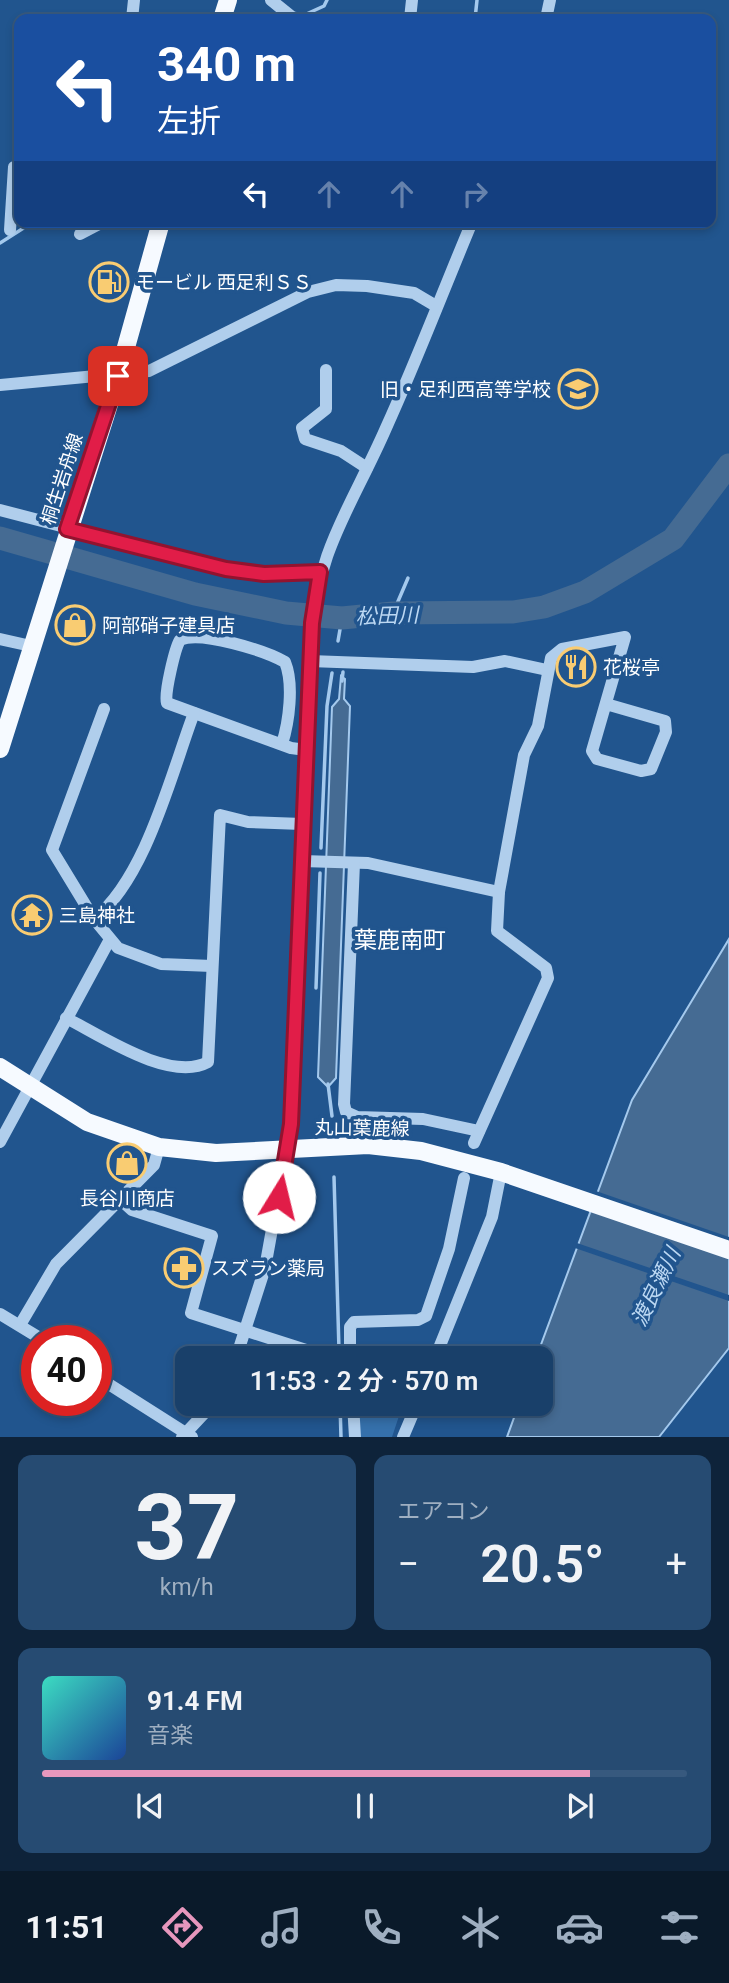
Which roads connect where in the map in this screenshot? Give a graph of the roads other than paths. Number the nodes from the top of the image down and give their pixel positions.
1 (271, 0) edge
2 (288, 14) edge
3 (14, 194) edge
4 (92, 228) edge
5 (159, 228) edge
6 (469, 228) edge
7 (10, 230) dead end
8 (80, 234) dead end
9 (436, 306) junction
10 (326, 370) dead end
11 (118, 376) junction
12 (0, 385) edge
13 (367, 468) junction
14 (0, 510) edge
15 (66, 532) junction
16 (319, 575) junction
17 (0, 639) edge
18 (31, 646) junction
19 (310, 661) junction
20 (547, 670) junction
21 (606, 704) junction
22 (104, 709) dead end
23 (194, 713) junction
24 (282, 744) junction
25 (0, 749) edge
26 (306, 750) junction
27 (302, 824) junction
28 (302, 860) junction
29 (350, 863) junction
30 (499, 892) junction
31 (94, 919) junction
32 (109, 941) junction
33 (212, 966) junction
34 (66, 1018) junction
35 (0, 1067) edge
36 (30, 1087) junction
37 (0, 1142) edge
38 (159, 1147) junction
39 (287, 1149) junction
40 (509, 1175) junction
41 (464, 1178) dead end
42 (121, 1200) junction
43 (729, 1250) edge
44 (0, 1314) edge
45 (20, 1325) joint
46 (246, 1329) junction
47 (240, 1346) edge
48 (296, 1346) edge
49 (350, 1346) edge
50 (440, 1346) edge
51 (112, 1387) edge
52 (203, 1416) edge
53 (354, 1416) edge
54 (411, 1416) edge
55 (186, 1436) edge
56 (355, 1437) edge
57 (403, 1437) edge

1 - 2 street
3 - 7 street
4 - 8 street
5 - 11 main road, 桐生岩舟線
6 - 9 street
9 - 11 street
9 - 13 street
10 - 13 street
11 - 12 street
11 - 15 main road, 桐生岩舟線
13 - 16 street
14 - 15 street
15 - 16 street
15 - 18 main road, 桐生岩舟線
16 - 19 street
17 - 18 street
18 - 25 main road, 桐生岩舟線
19 - 20 street
19 - 26 street
20 - 21 street
20 - 30 street
21 - 21 street
22 - 31 street
23 - 24 street
23 - 24 street
23 - 31 street
24 - 26 street
26 - 27 street
27 - 28 street
27 - 33 street
28 - 29 street
28 - 39 street
29 - 30 street
29 - 30 street
31 - 32 street
32 - 33 street
32 - 34 street
33 - 34 street
34 - 36 street
35 - 36 main road, 丸山葉鹿線
36 - 37 street
36 - 38 main road, 丸山葉鹿線
38 - 39 main road, 丸山葉鹿線
38 - 42 street
39 - 40 main road, 丸山葉鹿線
39 - 46 street
40 - 43 main road, 丸山葉鹿線
40 - 50 street
41 - 49 street
42 - 45 street
42 - 46 street
44 - 45 street
46 - 47 street
46 - 48 street
51 - 55 street
52 - 55 street
53 - 56 street
54 - 57 street

